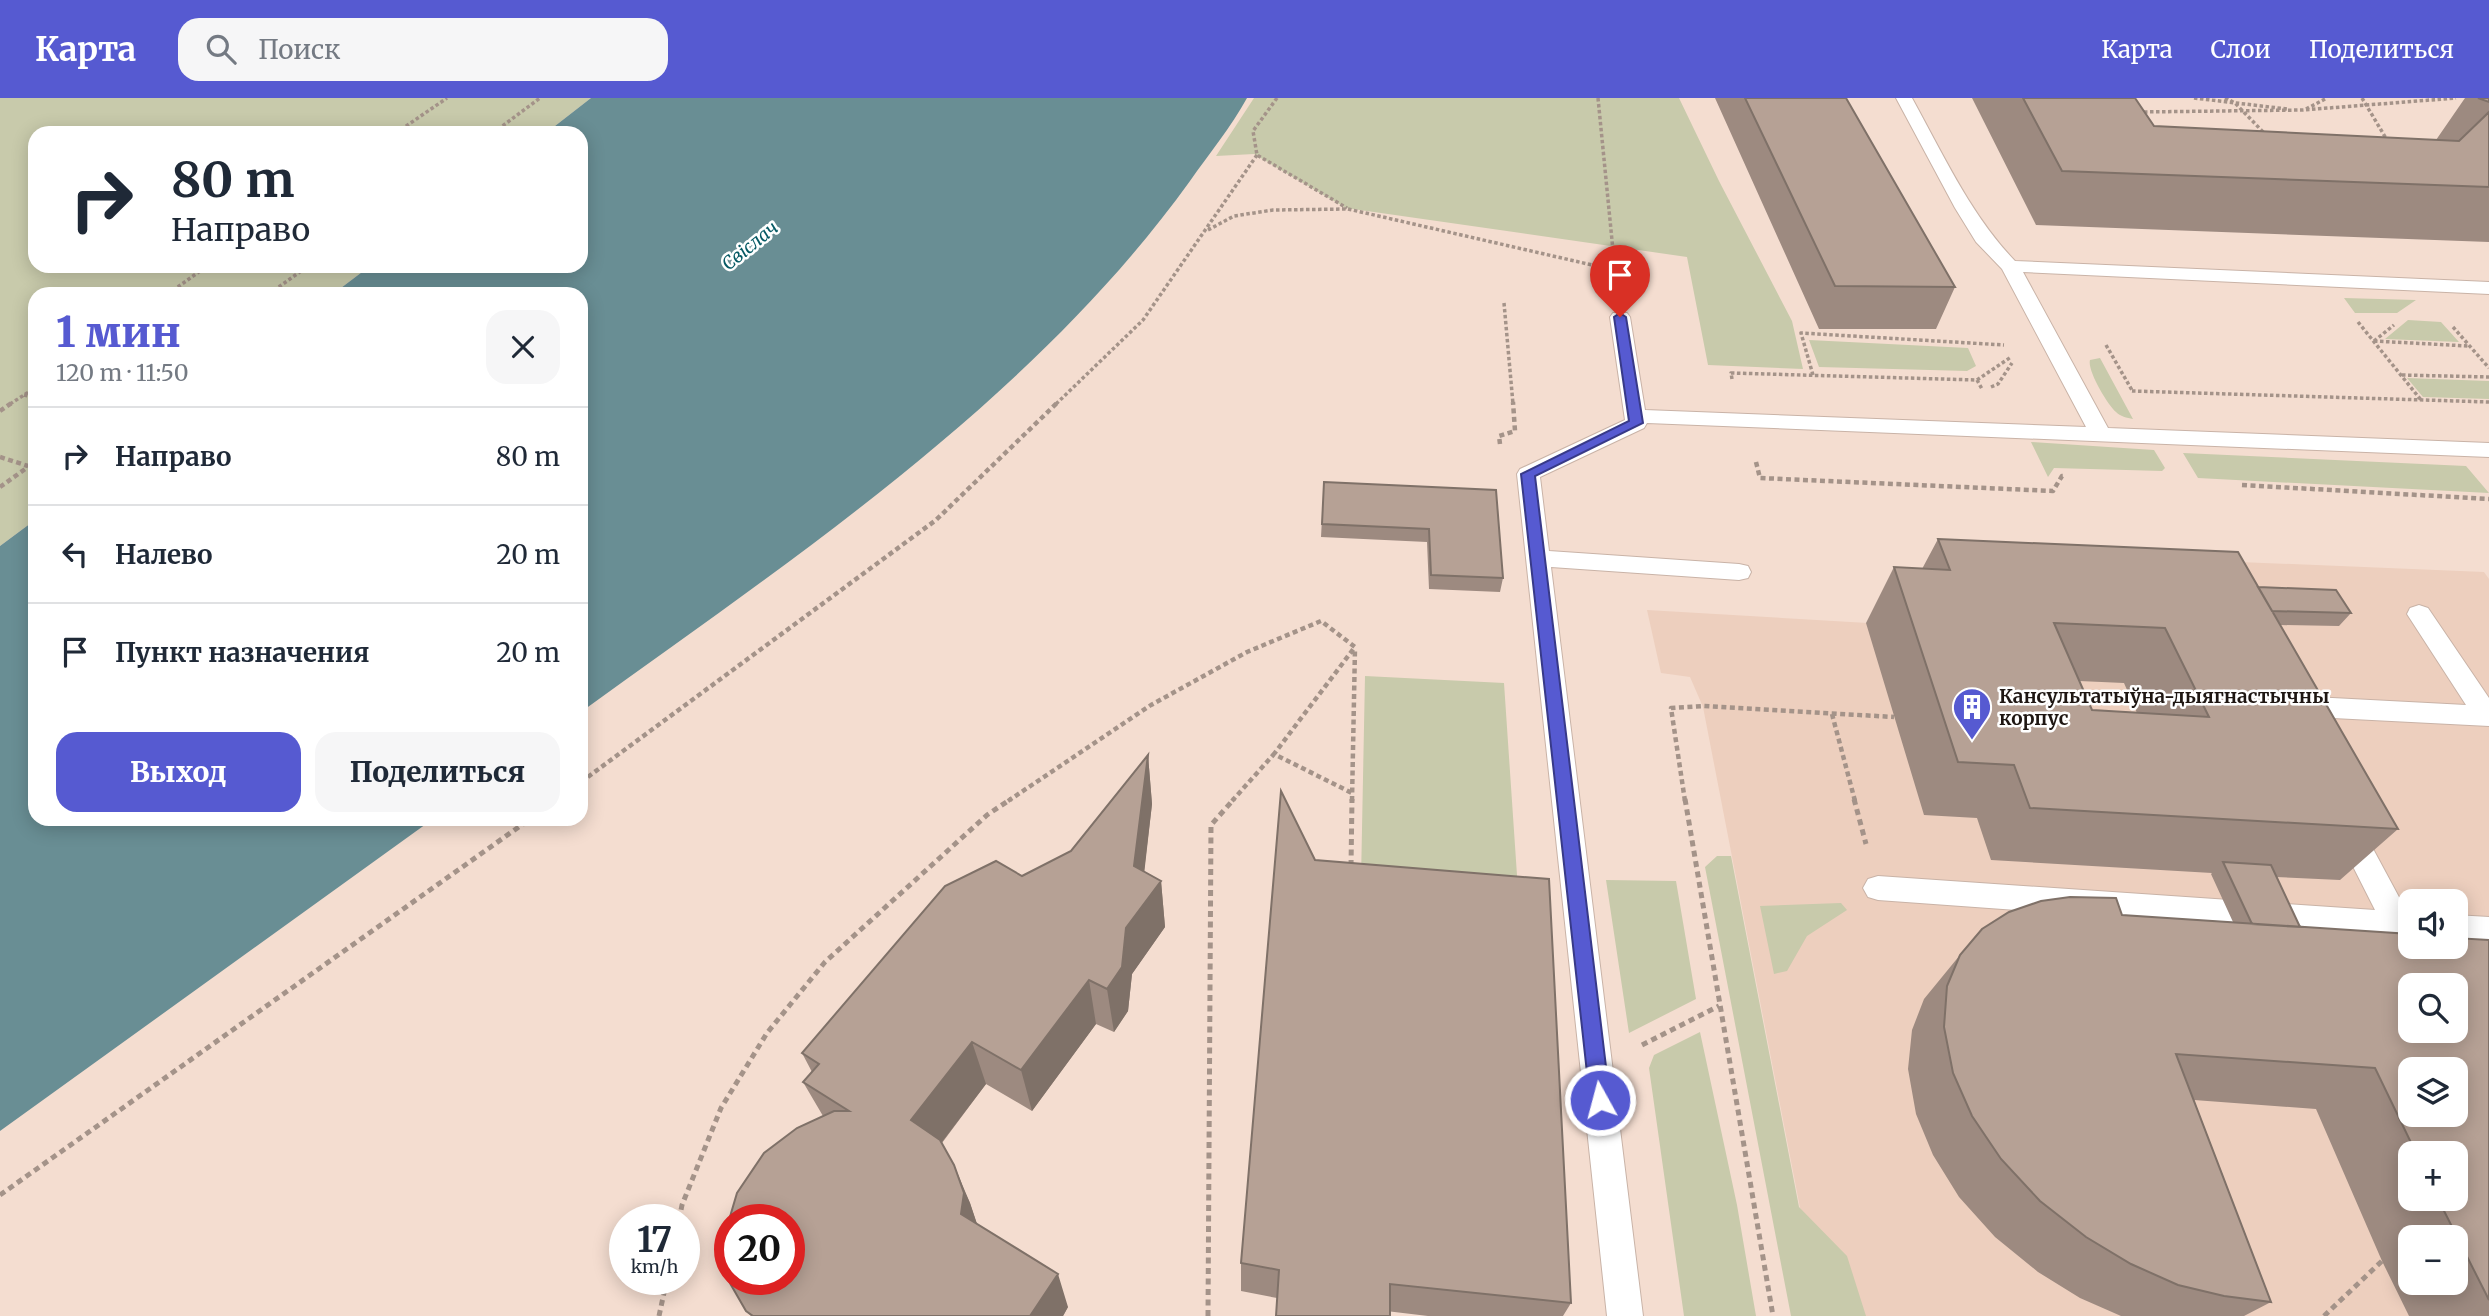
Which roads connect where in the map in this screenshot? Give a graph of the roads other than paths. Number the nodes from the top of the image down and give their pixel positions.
1 (1904, 98) edge
2 (2010, 266) junction
3 (2489, 288) edge
4 (1620, 317) road end
5 (1635, 416) junction
6 (2100, 433) junction
7 (2489, 450) edge
8 (1537, 558) junction
9 (1739, 572) dead end
10 (2419, 614) dead end
11 (2295, 729) edge
12 (2334, 802) edge
13 (1878, 888) road end
14 (2398, 914) edge
15 (2398, 925) edge
16 (2468, 929) edge
17 (2489, 930) edge
18 (1625, 1316) edge

1 - 2 lane
2 - 3 lane
2 - 6 lane
4 - 5 lane
5 - 6 lane
5 - 8 lane
6 - 7 lane
8 - 9 lane
8 - 18 lane
10 - 11 lane
12 - 14 lane
13 - 15 lane
16 - 17 lane

